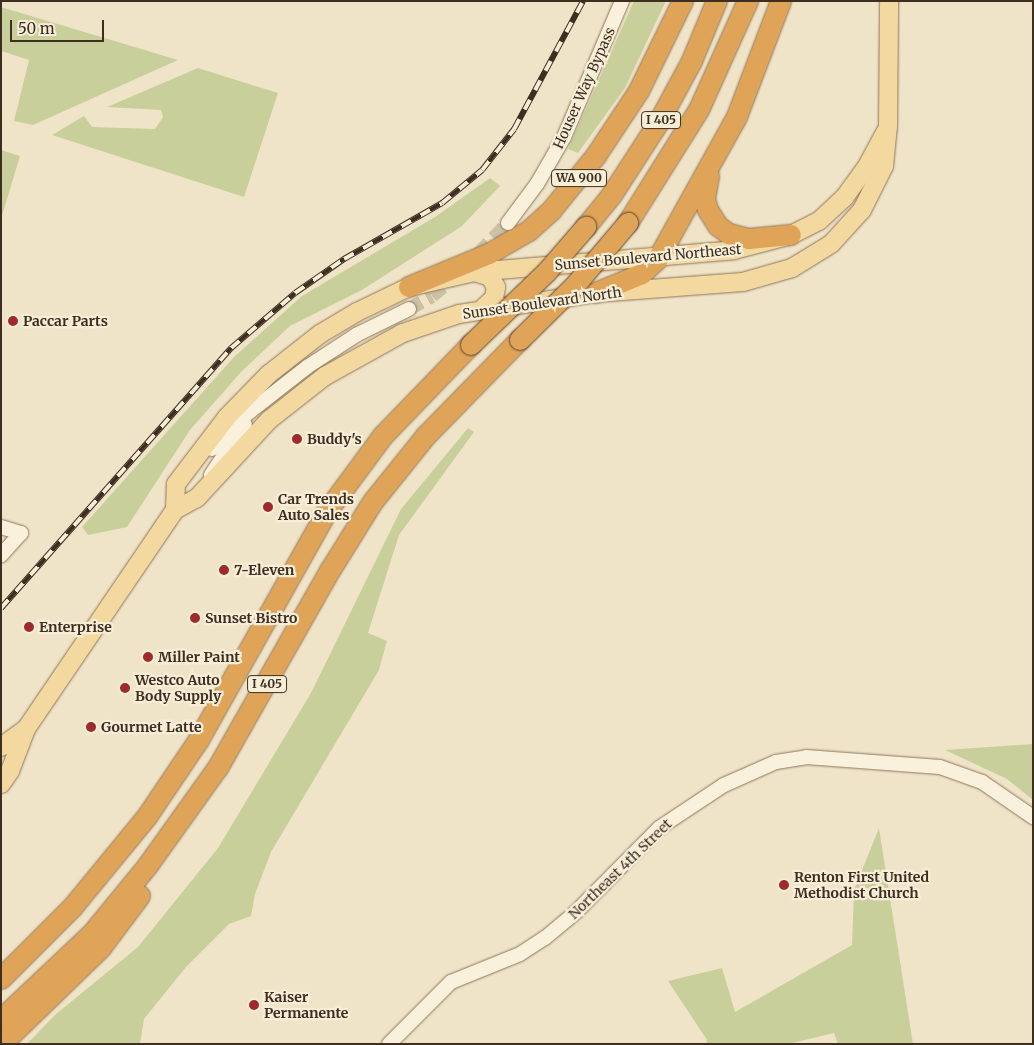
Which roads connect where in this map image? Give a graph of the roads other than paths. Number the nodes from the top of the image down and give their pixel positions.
1 (622, 1) edge
2 (683, 1) edge
3 (717, 1) edge
4 (748, 1) edge
5 (781, 1) edge
6 (889, 1) edge
7 (888, 126) junction
8 (713, 162) junction
9 (508, 223) tunnel mouth
10 (791, 235) junction
11 (658, 259) junction
12 (474, 272) junction
13 (409, 287) junction
14 (596, 293) junction
15 (409, 309) tunnel mouth
16 (482, 309) junction
17 (261, 404) junction
18 (176, 484) junction
19 (197, 498) junction
20 (175, 510) junction
21 (1, 527) edge
22 (1, 555) edge
23 (26, 729) junction
24 (1, 748) edge
25 (1, 784) edge
26 (189, 812) junction
27 (1033, 817) edge
28 (1, 979) edge
29 (1, 1020) edge
30 (2, 1044) edge
31 (390, 1044) edge

1 - 9 street, Houser Way Bypass
2 - 13 highway, WA 900
3 - 28 highway, I 405, bridge
4 - 26 highway, I 405, bridge
5 - 8 highway
6 - 7 main road, Sunset Boulevard Northeast
7 - 10 main road, Sunset Boulevard Northeast
7 - 14 main road, Sunset Boulevard North
8 - 10 highway
8 - 11 highway
10 - 11 main road, Sunset Boulevard Northeast
11 - 12 main road, Sunset Boulevard Northeast
11 - 14 highway
12 - 13 main road
12 - 16 main road
13 - 18 main road, WA 900
14 - 16 main road, Sunset Boulevard North
15 - 17 street
16 - 19 main road, Sunset Boulevard North
17 - 18 street
17 - 19 street
18 - 20 main road
19 - 20 main road, Sunset Boulevard North
20 - 23 main road, Sunset Boulevard North
21 - 22 street
23 - 24 main road, Sunset Boulevard North
23 - 25 main road, Sunset Boulevard North
26 - 29 highway, I 405
26 - 30 highway
27 - 31 street, Northeast 4th Street

